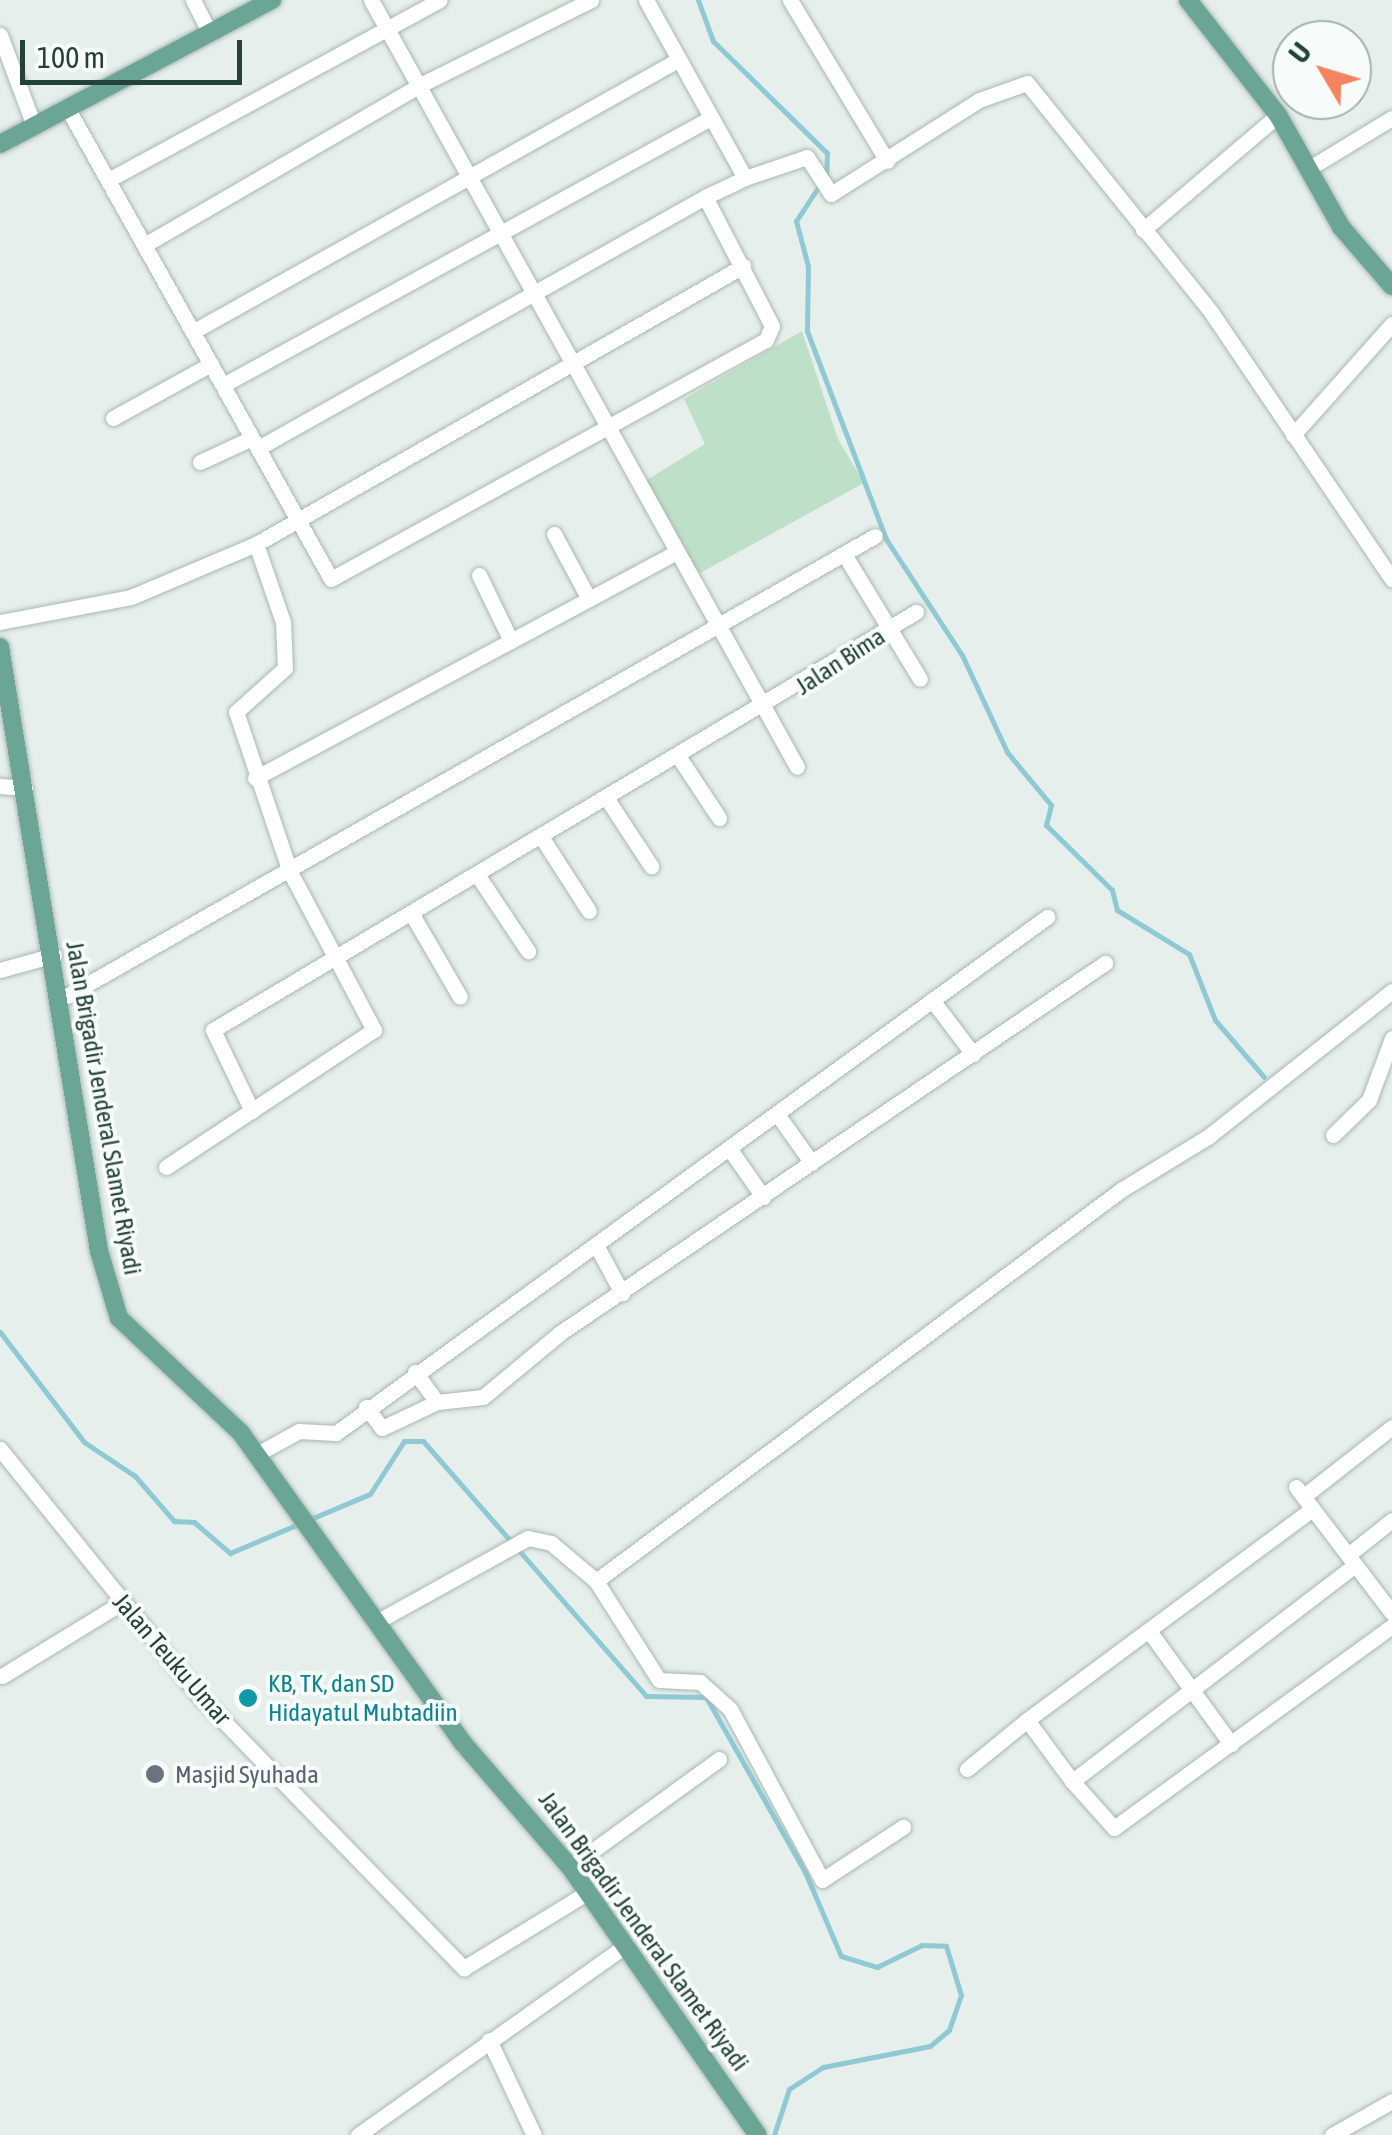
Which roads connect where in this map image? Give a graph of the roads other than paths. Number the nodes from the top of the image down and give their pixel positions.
1 (193, 0) edge
2 (272, 0) edge
3 (371, 0) edge
4 (440, 0) edge
5 (591, 0) edge
6 (646, 0) edge
7 (790, 0) edge
8 (1188, 0) edge
9 (387, 28) junction
10 (210, 33) junction
11 (0, 36) edge
12 (678, 60) junction
13 (420, 85) junction
14 (1272, 107) edge
15 (68, 111) junction
16 (1392, 118) edge
17 (707, 120) junction
18 (1272, 120) edge
19 (1281, 120) edge
20 (34, 126) junction
21 (0, 144) edge
22 (887, 160) junction
23 (1308, 169) junction
24 (469, 172) junction
25 (745, 178) junction
26 (110, 179) junction
27 (705, 198) junction
28 (1143, 230) junction
29 (503, 233) junction
30 (146, 244) junction
31 (742, 266) junction
32 (1392, 286) edge
33 (535, 291) junction
34 (1392, 324) edge
35 (194, 331) junction
36 (211, 364) junction
37 (575, 365) junction
38 (223, 385) junction
39 (113, 418) dead end
40 (608, 424) junction
41 (1293, 435) junction
42 (255, 443) junction
43 (200, 462) dead end
44 (295, 516) junction
45 (554, 534) dead end
46 (875, 536) dead end
47 (256, 544) junction
48 (674, 553) junction
49 (844, 554) junction
50 (1389, 567) edge
51 (479, 576) dead end
52 (589, 599) junction
53 (916, 612) dead end
54 (0, 622) edge
55 (716, 626) junction
56 (887, 630) junction
57 (511, 641) junction
58 (0, 652) edge
59 (920, 680) dead end
60 (764, 709) junction
61 (680, 759) junction
62 (797, 766) dead end
63 (255, 778) junction
64 (0, 786) edge
65 (25, 788) junction
66 (609, 802) junction
67 (719, 818) dead end
68 (544, 840) junction
69 (651, 866) dead end
70 (290, 872) junction
71 (480, 879) junction
72 (589, 911) dead end
73 (1047, 916) dead end
74 (414, 918) junction
75 (528, 951) dead end
76 (54, 954) junction
77 (340, 962) junction
78 (1105, 963) dead end
79 (0, 970) edge
80 (1392, 991) edge
81 (460, 997) dead end
82 (63, 998) junction
83 (932, 1000) junction
84 (1392, 1038) edge
85 (973, 1054) junction
86 (252, 1111) junction
87 (777, 1114) junction
88 (1333, 1135) dead end
89 (729, 1148) junction
90 (812, 1163) junction
91 (166, 1167) dead end
92 (763, 1197) junction
93 (596, 1245) junction
94 (622, 1293) junction
95 (415, 1372) junction
96 (437, 1402) junction
97 (366, 1408) junction
98 (1392, 1428) edge
99 (0, 1448) edge
100 (257, 1454) junction
101 (1304, 1498) junction
102 (1392, 1520) edge
103 (1352, 1560) junction
104 (596, 1580) junction
105 (121, 1603) junction
106 (1392, 1613) edge
107 (378, 1621) junction
108 (1392, 1626) edge
109 (1149, 1630) junction
110 (2, 1676) edge
111 (1193, 1688) junction
112 (1026, 1720) junction
113 (1231, 1744) junction
114 (718, 1760) dead end
115 (967, 1769) dead end
116 (1072, 1780) junction
117 (903, 1826) dead end
118 (570, 1867) junction
119 (588, 1892) junction
120 (626, 1944) junction
121 (489, 2040) junction
122 (1392, 2101) edge
123 (358, 2135) edge
124 (534, 2135) edge
125 (758, 2135) edge
126 (1332, 2135) edge

1 - 10 street
2 - 10 main road
3 - 9 street
4 - 9 street
5 - 13 street
6 - 12 street
7 - 22 street
8 - 14 main road
9 - 13 street
9 - 26 street
10 - 15 main road
11 - 20 street
12 - 17 street
12 - 24 street
13 - 24 street
13 - 30 street
15 - 20 main road
15 - 26 street
16 - 23 street
17 - 25 street
17 - 29 street
18 - 28 street
19 - 23 main road
20 - 21 main road
22 - 25 street
22 - 28 street
23 - 32 main road
24 - 29 street
24 - 35 street
25 - 27 street
26 - 30 street
27 - 31 street
27 - 33 street
28 - 41 street
29 - 33 street
29 - 38 street
30 - 35 street
31 - 37 street
31 - 40 street
33 - 37 street
33 - 42 street
34 - 41 street
35 - 36 street
36 - 38 street
36 - 39 street
37 - 40 street
37 - 44 street
38 - 42 street
40 - 44 street
40 - 48 street
41 - 50 street
42 - 43 street
42 - 44 street
44 - 47 street
45 - 52 street
46 - 49 street
47 - 54 street
47 - 63 street
48 - 52 street
48 - 55 street
49 - 55 street
49 - 56 street
51 - 57 street
52 - 57 street
53 - 56 street, Jalan Bima
55 - 60 street
55 - 70 street
56 - 59 street
56 - 60 street, Jalan Bima
57 - 63 street
58 - 65 main road, Jalan Brigadir Jenderal Slamet Riyadi
60 - 61 street, Jalan Bima
60 - 62 street
61 - 66 street, Jalan Bima
61 - 67 street
63 - 70 street
64 - 65 street
65 - 76 main road, Jalan Brigadir Jenderal Slamet Riyadi
66 - 68 street, Jalan Bima
66 - 69 street
68 - 71 street, Jalan Bima
68 - 72 street
70 - 77 street
70 - 82 street
71 - 74 street, Jalan Bima
71 - 75 street
73 - 83 street
74 - 77 street, Jalan Bima
74 - 81 street
76 - 79 street
76 - 82 main road, Jalan Brigadir Jenderal Slamet Riyadi
77 - 86 street
77 - 86 street, Jalan Bima
78 - 85 street
80 - 104 street
82 - 100 main road, Jalan Brigadir Jenderal Slamet Riyadi
83 - 85 street
83 - 87 street
84 - 88 street
85 - 90 street
86 - 91 street
87 - 89 street
87 - 90 street
89 - 92 street
89 - 93 street
90 - 92 street
92 - 94 street
93 - 94 street
93 - 95 street
94 - 96 street
95 - 96 street
95 - 97 street
96 - 97 street
97 - 100 street
98 - 101 street
99 - 105 street, Jalan Teuku Umar
100 - 107 main road, Jalan Brigadir Jenderal Slamet Riyadi
101 - 103 street
101 - 109 street
102 - 103 street
103 - 106 street
103 - 111 street
104 - 107 street
104 - 117 street
105 - 110 street
105 - 119 street, Jalan Teuku Umar
107 - 118 main road, Jalan Brigadir Jenderal Slamet Riyadi
108 - 113 street
109 - 111 street
109 - 112 street
111 - 113 street
111 - 116 street
112 - 115 street
112 - 116 street
113 - 116 street
114 - 118 street
118 - 119 main road, Jalan Brigadir Jenderal Slamet Riyadi
119 - 120 main road, Jalan Brigadir Jenderal Slamet Riyadi
120 - 121 street
120 - 125 main road, Jalan Brigadir Jenderal Slamet Riyadi
121 - 123 street
121 - 124 street
122 - 126 street

